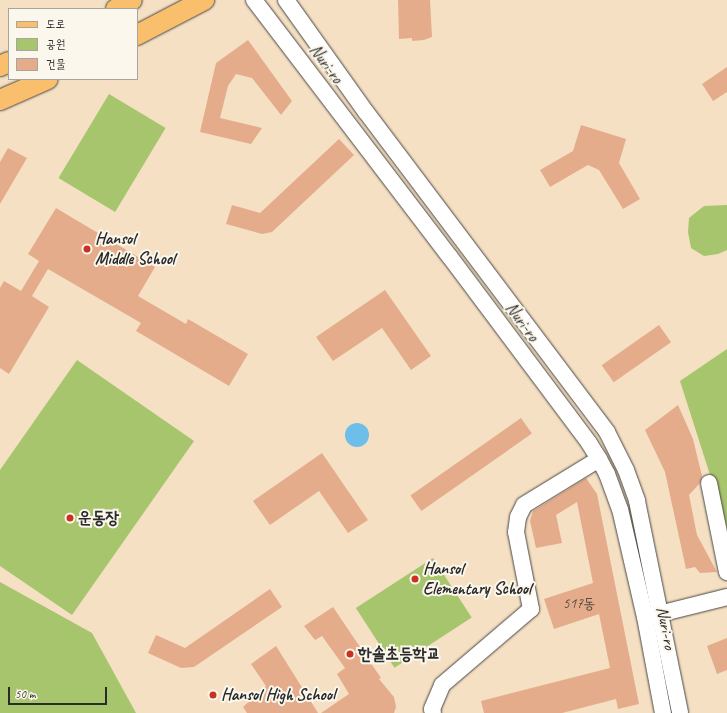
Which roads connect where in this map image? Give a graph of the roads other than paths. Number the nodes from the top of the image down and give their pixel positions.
1 (132, 0) edge
2 (204, 0) edge
3 (254, 0) edge
4 (286, 0) edge
5 (118, 8) edge
6 (138, 34) edge
7 (46, 80) edge
8 (0, 100) edge
9 (599, 459) junction
10 (709, 483) dead end
11 (727, 572) edge
12 (727, 597) edge
13 (653, 615) junction
14 (433, 713) edge
15 (663, 713) edge
16 (680, 713) edge

1 - 5 main road
2 - 6 main road
3 - 9 street, Nuri-ro
4 - 13 street, Nuri-ro
7 - 8 main road
9 - 13 street, Nuri-ro
9 - 14 street
10 - 11 street
12 - 13 street
13 - 15 street, Nuri-ro
13 - 16 street, Nuri-ro

